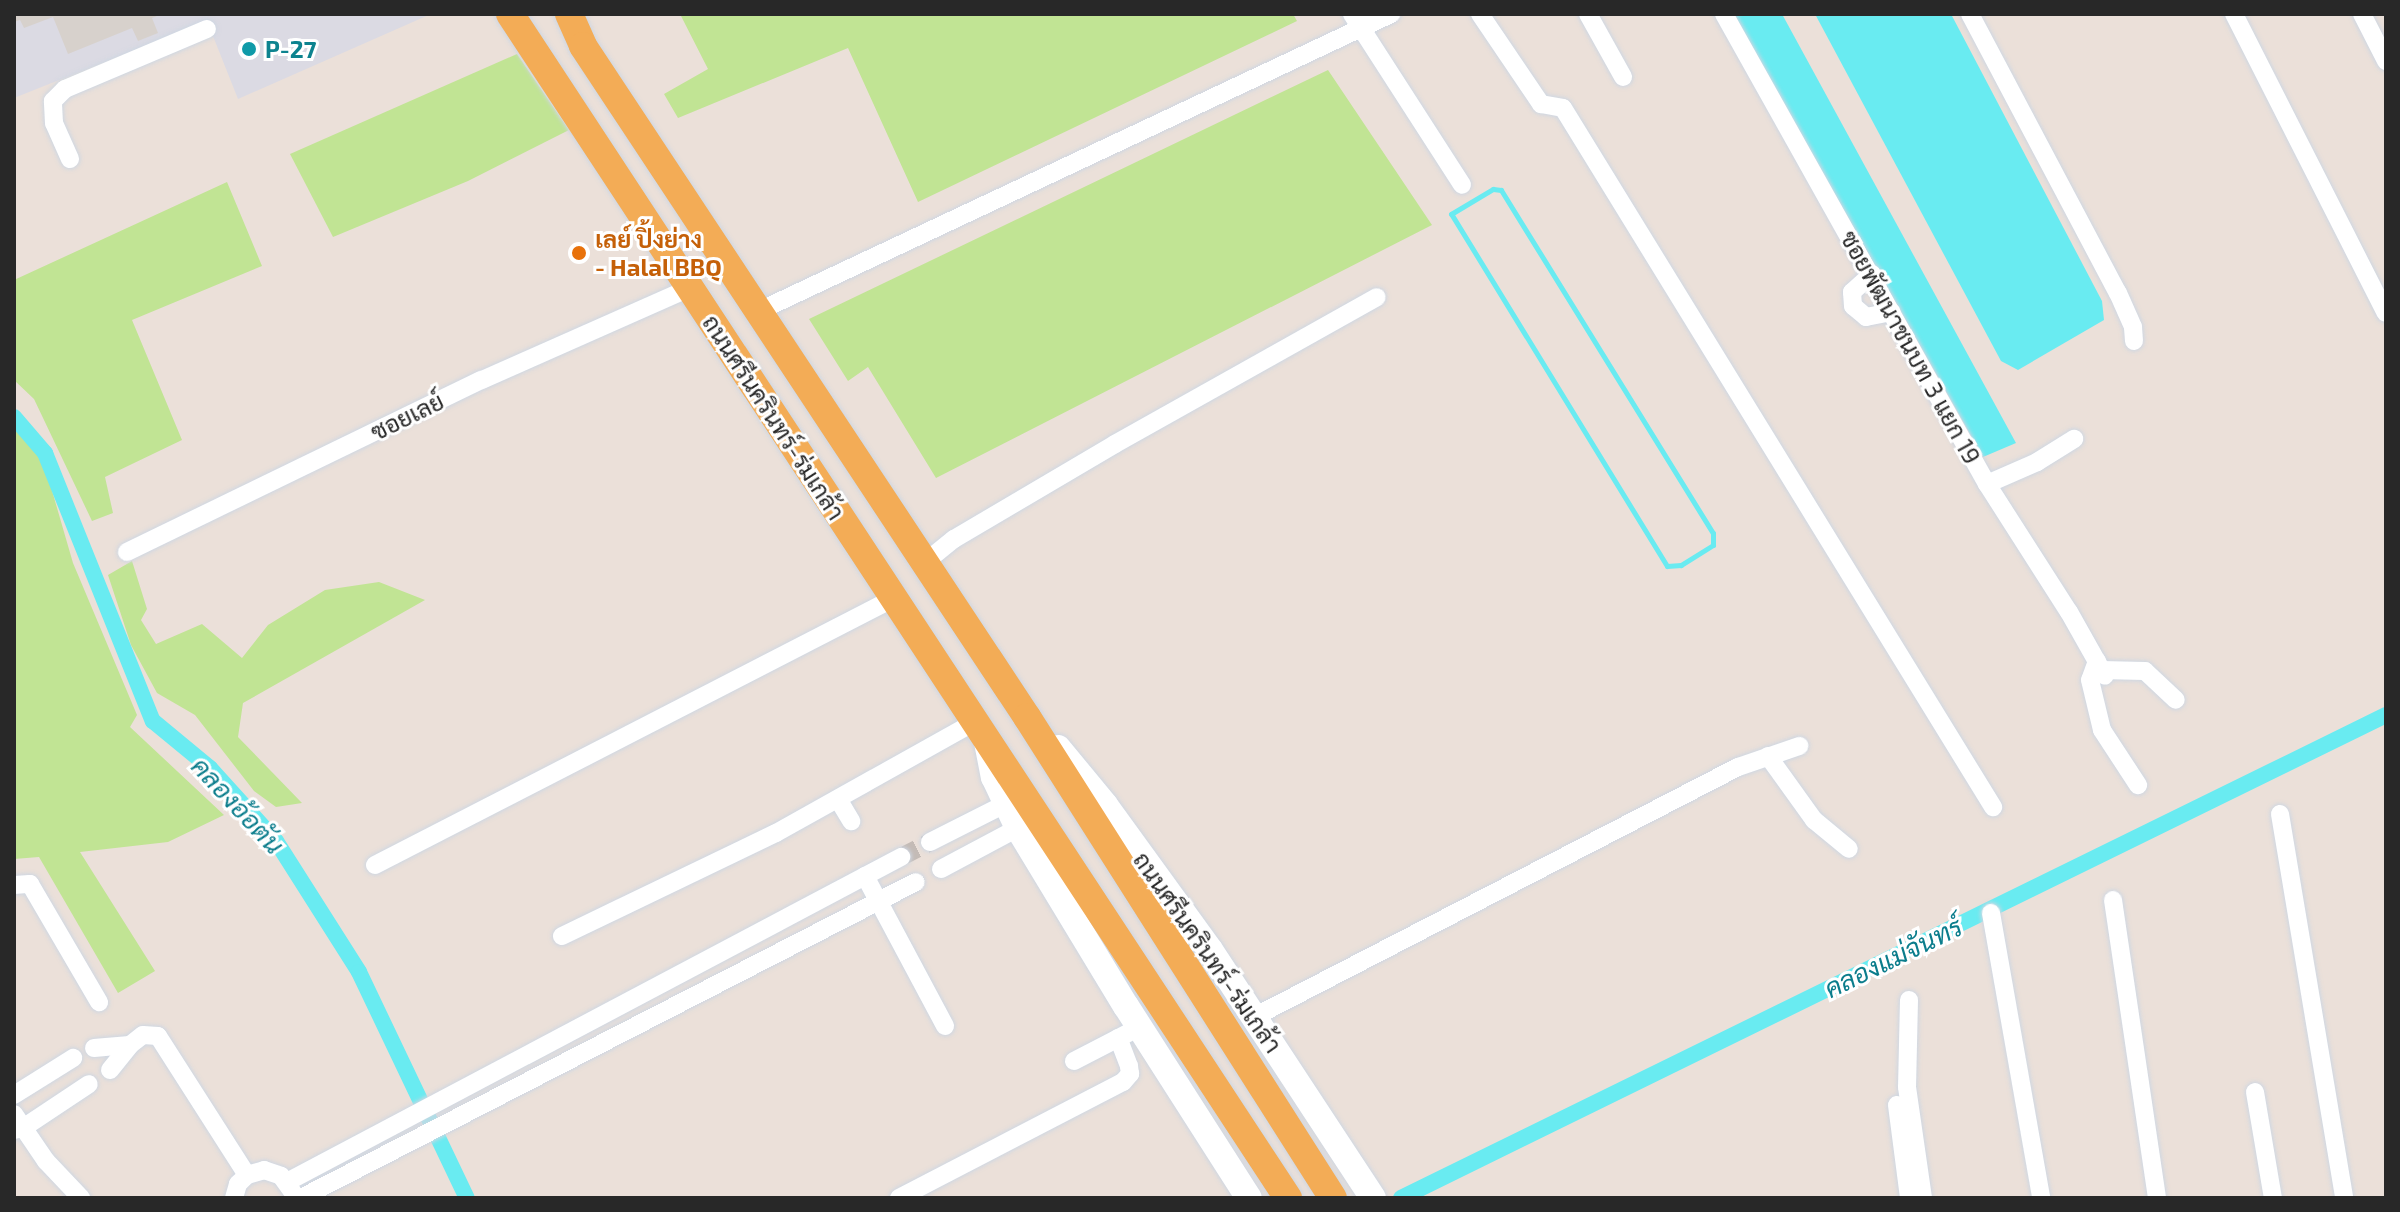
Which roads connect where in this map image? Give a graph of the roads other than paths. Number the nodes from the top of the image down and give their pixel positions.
1 (510, 14) edge
2 (569, 14) edge
3 (1391, 14) edge
4 (1480, 14) edge
5 (1588, 14) edge
6 (1724, 14) edge
7 (1970, 14) edge
8 (2234, 14) edge
9 (2362, 14) edge
10 (1357, 22) edge
11 (207, 29) dead end
12 (2386, 61) edge
13 (1623, 77) dead end
14 (70, 159) dead end
15 (1462, 185) dead end
16 (1872, 274) junction
17 (690, 288) junction
18 (1377, 297) dead end
19 (757, 312) junction
20 (1892, 312) junction
21 (2386, 313) edge
22 (2134, 341) dead end
23 (2074, 439) dead end
24 (1987, 484) junction
25 (127, 552) dead end
26 (923, 564) junction
27 (894, 598) junction
28 (2101, 669) junction
29 (2176, 700) dead end
30 (1027, 717) junction
31 (981, 731) junction
32 (1799, 746) dead end
33 (1768, 756) junction
34 (2138, 785) dead end
35 (838, 799) junction
36 (1993, 807) dead end
37 (1022, 811) junction
38 (2280, 814) dead end
39 (851, 821) dead end
40 (930, 842) tunnel mouth
41 (1849, 849) dead end
42 (901, 857) tunnel mouth
43 (375, 865) dead end
44 (941, 869) dead end
45 (865, 876) junction
46 (916, 882) dead end
47 (14, 885) edge
48 (2113, 900) dead end
49 (879, 902) junction
50 (1991, 913) dead end
51 (562, 936) dead end
52 (1909, 1000) dead end
53 (99, 1002) dead end
54 (1254, 1017) junction
55 (945, 1026) dead end
56 (1129, 1033) junction
57 (130, 1045) junction
58 (94, 1048) dead end
59 (73, 1058) dead end
60 (1074, 1061) dead end
61 (110, 1070) dead end
62 (89, 1084) dead end
63 (2255, 1092) dead end
64 (14, 1095) edge
65 (1897, 1105) dead end
66 (17, 1124) edge
67 (247, 1175) junction
68 (290, 1190) edge
69 (1330, 1192) edge
70 (81, 1198) edge
71 (234, 1198) edge
72 (301, 1198) edge
73 (899, 1198) edge
74 (1249, 1198) edge
75 (1288, 1198) edge
76 (1373, 1198) edge
77 (1909, 1198) edge
78 (1923, 1198) edge
79 (2041, 1198) edge
80 (2157, 1198) edge
81 (2273, 1198) edge
82 (2344, 1198) edge

1 - 17 main road, ถนนศรีนครินทร์-ร่มเกล้า
2 - 19 main road, ถนนศรีนครินทร์-ร่มเกล้า
3 - 10 street
4 - 36 street
5 - 13 street
6 - 16 street, ซอยพัฒนาชนบท 3 แยก 19
7 - 22 street
8 - 21 street
9 - 12 street
10 - 15 street
10 - 19 street
11 - 14 street
16 - 20 street, ซอยพัฒนาชนบท 3 แยก 19
16 - 20 street
17 - 25 street, ซอยเลย์
17 - 27 main road, ถนนศรีนครินทร์-ร่มเกล้า
18 - 26 street
19 - 26 main road, ถนนศรีนครินทร์-ร่มเกล้า
20 - 24 street, ซอยพัฒนาชนบท 3 แยก 19
23 - 24 street
24 - 28 street, ซอยพัฒนาชนบท 3 แยก 19
26 - 30 main road, ถนนศรีนครินทร์-ร่มเกล้า
27 - 31 main road, ถนนศรีนครินทร์-ร่มเกล้า
27 - 43 street
28 - 29 street
28 - 34 street
30 - 54 main road, ถนนศรีนครินทร์-ร่มเกล้า
30 - 69 main road, ถนนศรีนครินทร์-ร่มเกล้า
31 - 35 street
31 - 37 main road, ถนนศรีนครินทร์-ร่มเกล้า
32 - 33 street
33 - 41 street
33 - 54 street
35 - 39 street
35 - 51 street
37 - 40 street
37 - 44 street
37 - 56 main road, ถนนศรีนครินทร์-ร่มเกล้า
37 - 75 main road, ถนนศรีนครินทร์-ร่มเกล้า
38 - 82 street
42 - 45 street
45 - 49 street
45 - 68 street
46 - 49 street
47 - 53 street
48 - 80 street
49 - 55 street
49 - 72 street
50 - 79 street
52 - 78 street
54 - 76 main road, ถนนศรีนครินทร์-ร่มเกล้า
56 - 60 street
56 - 73 street
56 - 74 main road, ถนนศรีนครินทร์-ร่มเกล้า
57 - 58 street
57 - 61 street
57 - 67 street
59 - 64 street
62 - 66 street
63 - 81 street
65 - 77 street
66 - 70 street
67 - 68 street
67 - 71 street

